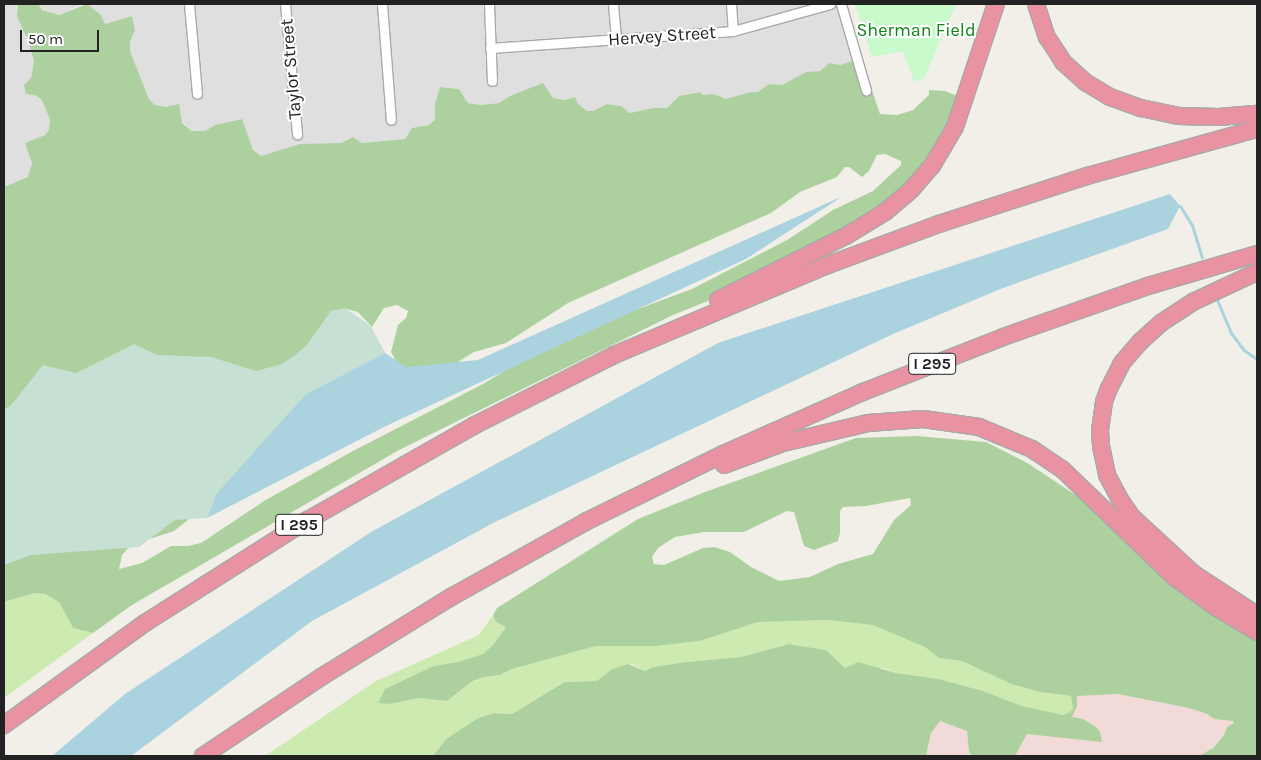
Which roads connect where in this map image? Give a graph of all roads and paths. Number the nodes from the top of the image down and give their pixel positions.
1 (189, 4) edge
2 (285, 4) edge
3 (382, 4) edge
4 (489, 4) edge
5 (614, 4) edge
6 (731, 4) edge
7 (830, 4) edge
8 (841, 4) edge
9 (996, 4) edge
10 (1036, 4) edge
11 (733, 31) junction
12 (616, 40) junction
13 (490, 48) junction
14 (492, 81) dead end
15 (866, 90) dead end
16 (197, 94) dead end
17 (1257, 114) edge
18 (391, 120) dead end
19 (1257, 129) edge
20 (297, 134) dead end
21 (1257, 254) edge
22 (1257, 272) edge
23 (614, 356) junction
24 (620, 505) junction
25 (1257, 615) edge
26 (1257, 632) edge
27 (4, 725) edge
28 (203, 756) edge

1 - 16 street
2 - 20 street, Taylor Street
3 - 18 street
4 - 13 street
5 - 12 street
6 - 11 street
7 - 11 street, Hervey Street
8 - 15 street
9 - 23 highway
10 - 17 highway
11 - 12 street, Hervey Street
12 - 13 street, Hervey Street
13 - 14 street
19 - 23 highway, I 295
21 - 24 highway, I 295
22 - 25 highway
23 - 27 highway, I 295
24 - 26 highway
24 - 28 highway, I 295

